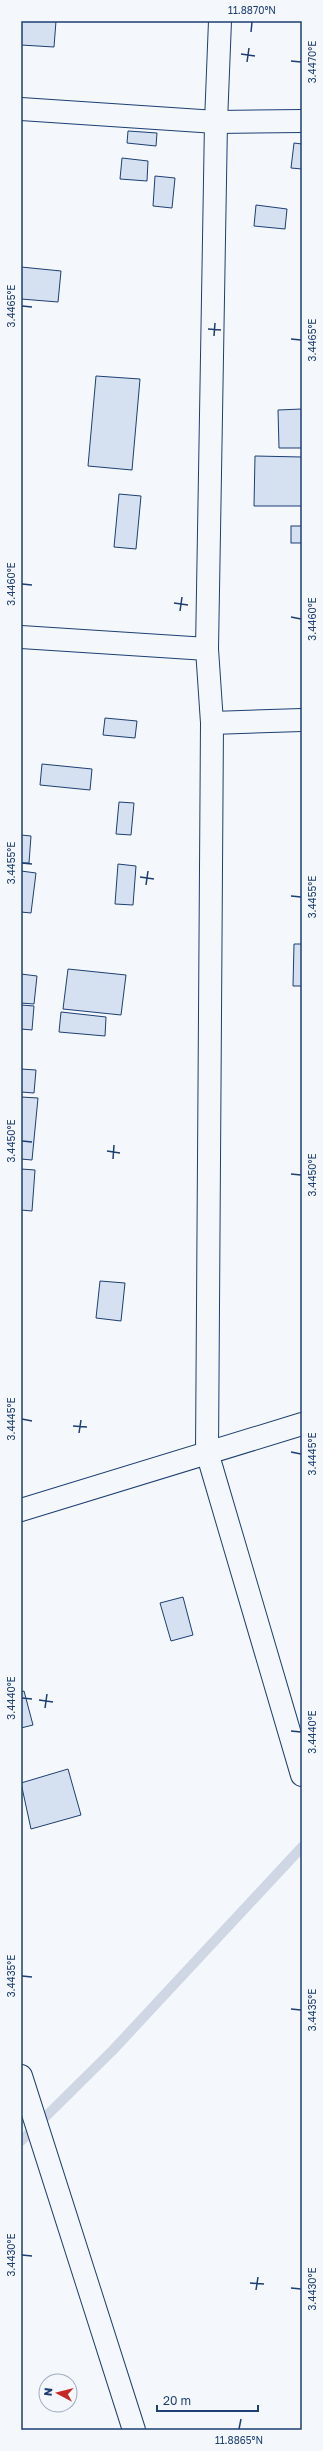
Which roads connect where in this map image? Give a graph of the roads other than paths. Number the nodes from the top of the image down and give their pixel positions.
1 (220, 21) edge
2 (21, 109) edge
3 (302, 121) edge
4 (216, 122) junction
5 (21, 637) edge
6 (207, 649) junction
7 (302, 720) edge
8 (212, 723) junction
9 (302, 1424) edge
10 (207, 1452) junction
11 (21, 1510) edge
12 (302, 1775) edge
13 (21, 2076) edge
14 (134, 2430) edge

1 - 4 street
2 - 4 street
3 - 4 street
4 - 6 street
5 - 6 street
6 - 8 street
7 - 8 street
8 - 10 street
9 - 10 street
10 - 11 street
10 - 12 street
13 - 14 street

